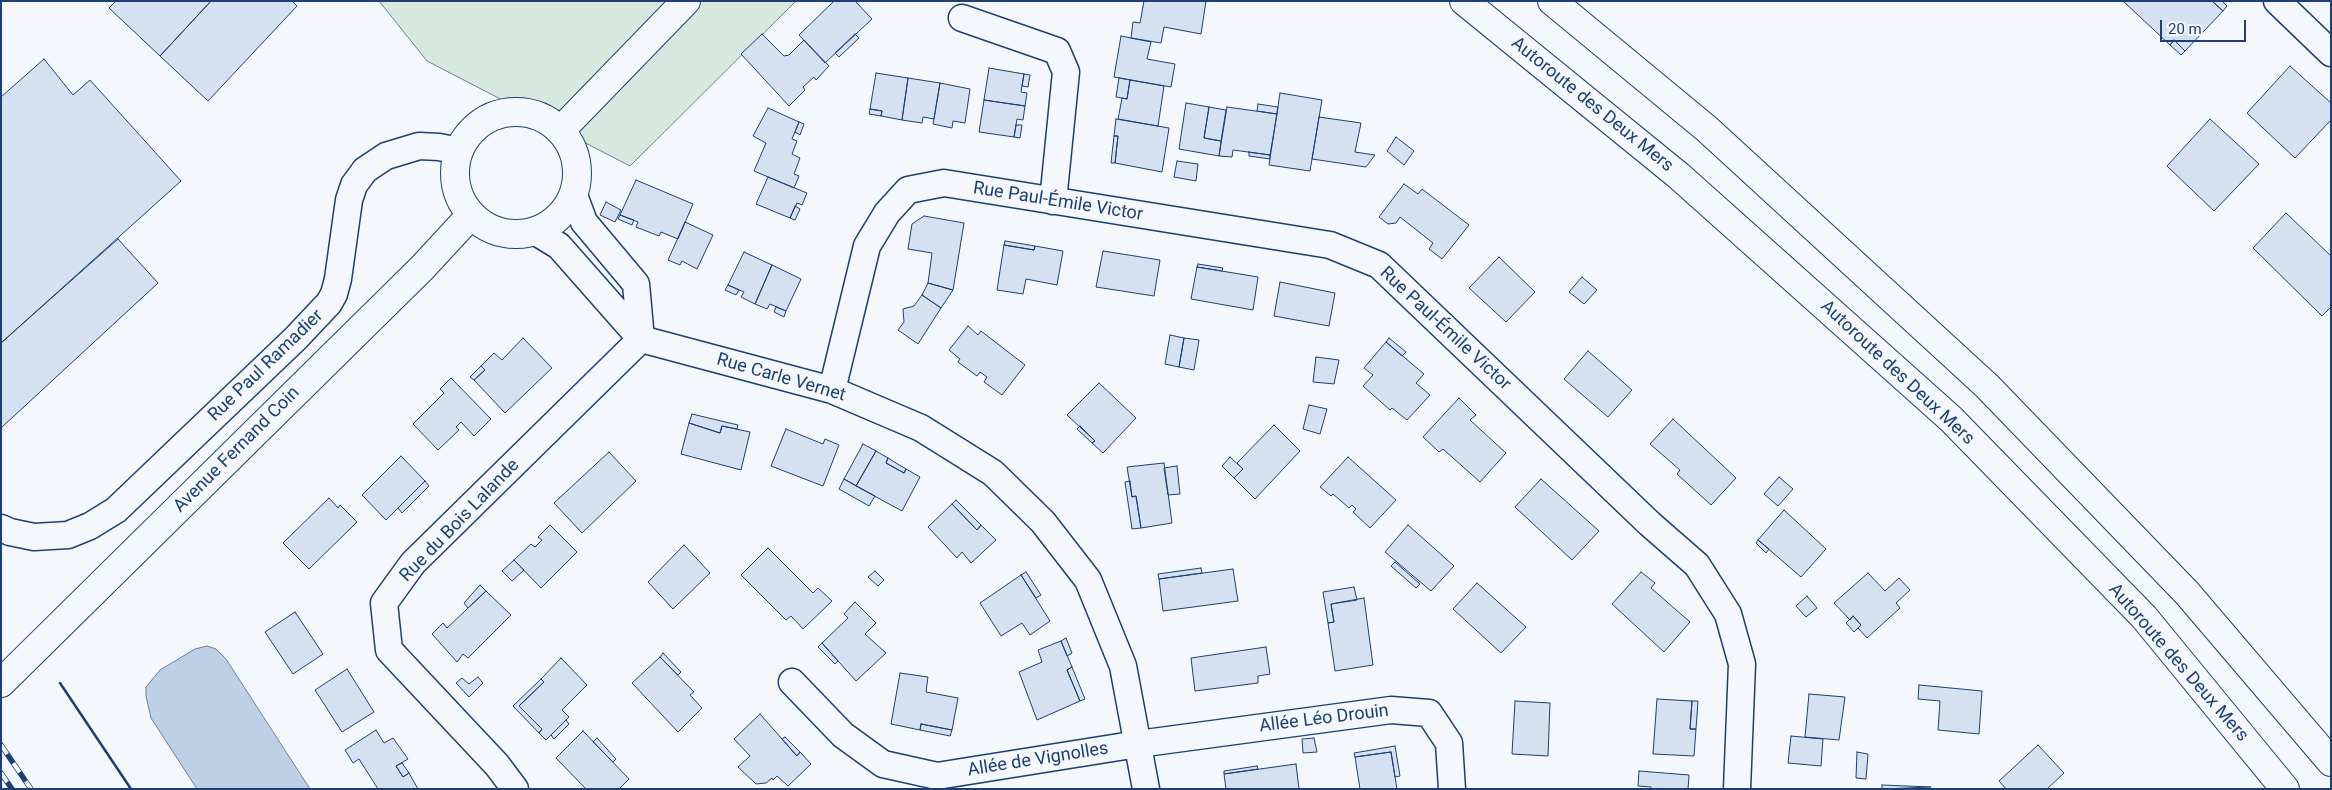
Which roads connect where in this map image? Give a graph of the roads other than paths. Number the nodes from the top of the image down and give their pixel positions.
1 (686, 1) edge
2 (1464, 1) edge
3 (1552, 1) edge
4 (2278, 1) edge
5 (962, 18) dead end
6 (2331, 53) edge
7 (560, 131) junction
8 (459, 152) junction
9 (574, 195) junction
10 (1053, 201) junction
11 (471, 215) junction
12 (536, 232) junction
13 (641, 339) junction
14 (832, 390) junction
15 (1, 528) edge
16 (792, 682) dead end
17 (1, 683) edge
18 (1138, 744) junction
19 (2331, 762) edge
20 (515, 789) edge
21 (1146, 789) edge
22 (1452, 789) edge
23 (1736, 789) edge
24 (2285, 789) edge

1 - 7 main road
2 - 24 main road, Autoroute des Deux Mers
3 - 19 main road
4 - 6 street
5 - 10 street
7 - 8 main road
7 - 9 main road
8 - 11 main road
8 - 15 street, Rue Paul Ramadier
9 - 12 main road
9 - 13 street
10 - 14 street, Rue Paul-Émile Victor
10 - 23 street, Rue Paul-Émile Victor
11 - 12 main road
11 - 17 main road, Avenue Fernand Coin
12 - 13 street
13 - 14 street, Rue Carle Vernet
13 - 20 street, Rue du Bois Lalande
14 - 18 street, Rue Carle Vernet
16 - 18 street, Allée de Vignolles
18 - 21 street, Rue Carle Vernet
18 - 22 street, Allée Léo Drouin

